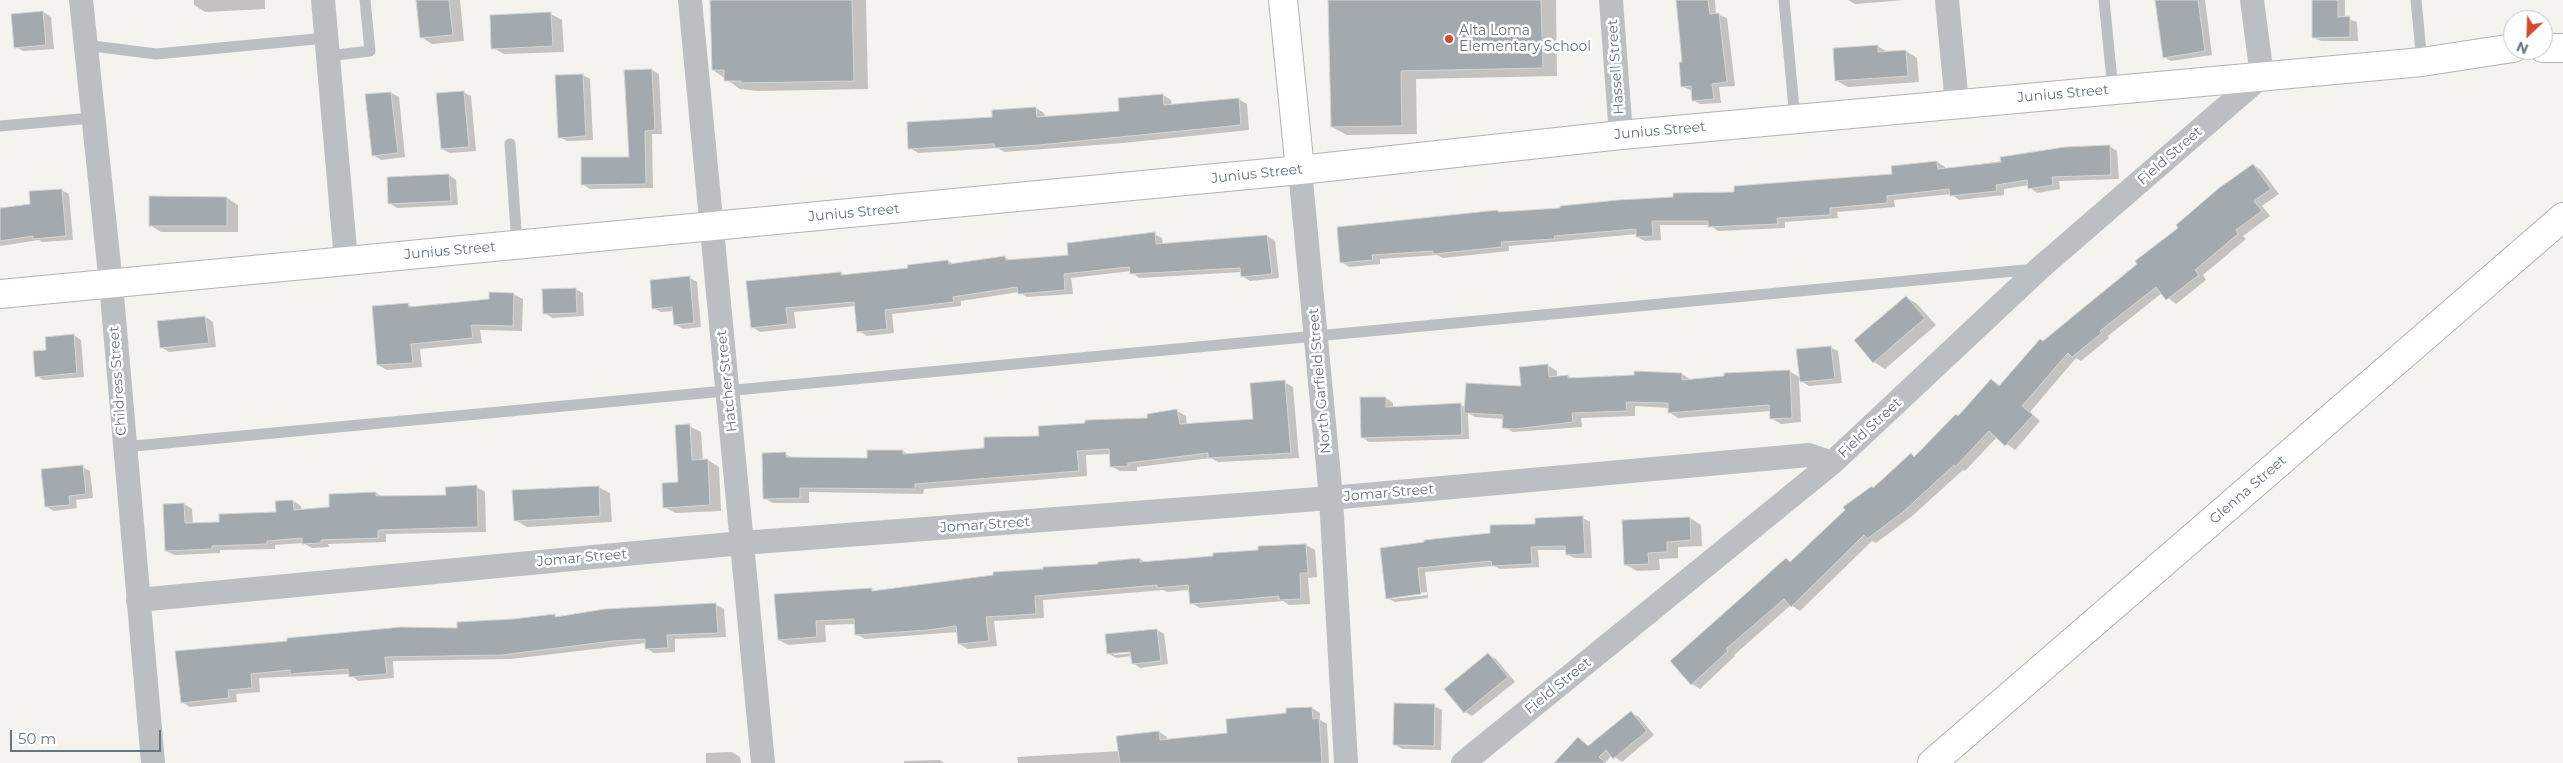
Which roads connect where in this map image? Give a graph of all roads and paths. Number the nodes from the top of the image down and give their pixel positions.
1 (81, 0) edge
2 (323, 0) edge
3 (366, 0) edge
4 (690, 0) edge
5 (1283, 0) edge
6 (1611, 0) edge
7 (1784, 0) edge
8 (1947, 0) edge
9 (2104, 0) edge
10 (2252, 0) edge
11 (2416, 0) edge
12 (85, 45) junction
13 (327, 47) junction
14 (2503, 50) edge
15 (2422, 62) junction
16 (2262, 76) junction
17 (2113, 90) junction
18 (1957, 104) junction
19 (92, 118) junction
20 (1796, 119) junction
21 (0, 126) edge
22 (1621, 135) junction
23 (510, 144) dead end
24 (1300, 170) junction
25 (2563, 217) edge
26 (711, 227) junction
27 (517, 244) junction
28 (346, 260) junction
29 (2040, 268) junction
30 (111, 284) junction
31 (0, 294) edge
32 (1316, 336) junction
33 (728, 390) junction
34 (123, 447) junction
35 (1832, 463) junction
36 (1331, 498) junction
37 (742, 543) junction
38 (138, 600) junction
39 (154, 763) edge
40 (763, 763) edge
41 (1346, 763) edge
42 (1463, 763) edge
43 (1932, 763) edge

1 - 12 street, Childress Street
2 - 13 street
3 - 13 lane
4 - 26 street, Hatcher Street
5 - 24 street, North Garfield Street
6 - 22 street, Hassell Street
7 - 20 lane
8 - 18 street
9 - 17 lane
10 - 16 street
11 - 15 lane
12 - 13 lane
12 - 19 street, Childress Street
13 - 28 street
14 - 15 street, Junius Street
15 - 16 street, Junius Street
16 - 17 street, Junius Street
16 - 29 street, Field Street
17 - 18 street, Junius Street
18 - 20 street, Junius Street
19 - 21 lane
19 - 30 street, Childress Street
20 - 22 street, Junius Street
22 - 24 street, Junius Street
23 - 27 lane
24 - 26 street, Junius Street
24 - 32 street, North Garfield Street
25 - 43 street, Glenna Street
26 - 27 street, Junius Street
26 - 33 street, Hatcher Street
27 - 28 street, Junius Street
28 - 30 street, Junius Street
29 - 32 lane
29 - 35 street, Field Street
30 - 31 street, Junius Street
30 - 34 street, Childress Street
32 - 33 lane
32 - 36 street, North Garfield Street
33 - 34 lane
33 - 37 street, Hatcher Street
34 - 38 street, Childress Street
35 - 36 street, Jomar Street
35 - 42 street, Field Street
36 - 37 street, Jomar Street
36 - 41 street, North Garfield Street
37 - 38 street, Jomar Street
37 - 40 street, Hatcher Street
38 - 39 street, Childress Street

